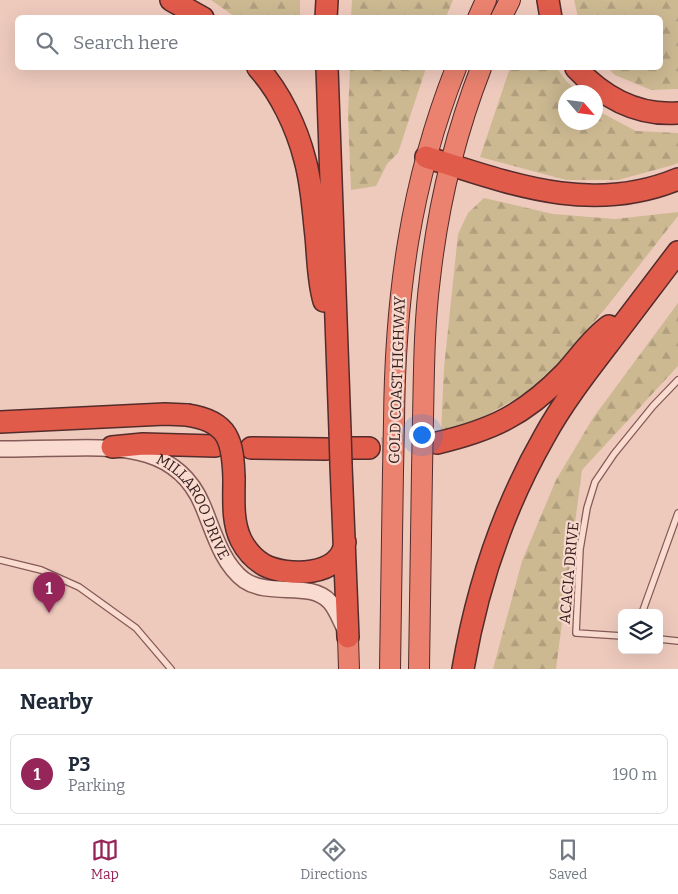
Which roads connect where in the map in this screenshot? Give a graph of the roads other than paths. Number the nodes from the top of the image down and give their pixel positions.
1 (171, 0) edge
2 (326, 0) edge
3 (486, 0) edge
4 (510, 0) edge
5 (548, 0) edge
6 (198, 15) edge
7 (326, 15) edge
8 (479, 15) edge
9 (502, 15) edge
10 (550, 15) edge
11 (260, 70) edge
12 (327, 70) edge
13 (455, 70) edge
14 (480, 70) edge
15 (578, 70) edge
16 (678, 113) edge
17 (426, 157) junction
18 (450, 165) junction
19 (678, 179) edge
20 (678, 252) edge
21 (636, 308) junction
22 (336, 321) junction
23 (678, 380) edge
24 (0, 422) edge
25 (437, 443) tunnel mouth
26 (215, 446) dead end
27 (112, 447) junction
28 (251, 448) dead end
29 (0, 449) edge
30 (326, 449) dead end
31 (678, 513) edge
32 (345, 542) junction
33 (0, 560) edge
34 (643, 609) edge
35 (618, 636) edge
36 (348, 637) junction
37 (663, 639) edge
38 (678, 641) edge
39 (171, 669) edge
40 (349, 669) edge
41 (390, 669) edge
42 (419, 669) edge
43 (462, 669) edge

1 - 6 highway
2 - 7 highway
3 - 8 highway
4 - 9 highway
5 - 10 highway
11 - 22 highway
12 - 22 highway
13 - 17 highway, GOLD COAST HIGHWAY
14 - 18 highway, GOLD COAST HIGHWAY
15 - 16 highway
17 - 18 highway
17 - 41 highway, GOLD COAST HIGHWAY, bridge
18 - 19 highway
18 - 42 highway, GOLD COAST HIGHWAY, bridge
20 - 21 highway
21 - 25 highway
21 - 43 highway
22 - 32 highway, bridge
23 - 35 lane, ACACIA DRIVE
24 - 32 highway, bridge
26 - 27 highway
27 - 29 street, MILLAROO DRIVE
27 - 36 street, MILLAROO DRIVE
28 - 30 highway
31 - 34 lane
32 - 36 highway
33 - 39 lane
36 - 40 highway
37 - 38 lane

